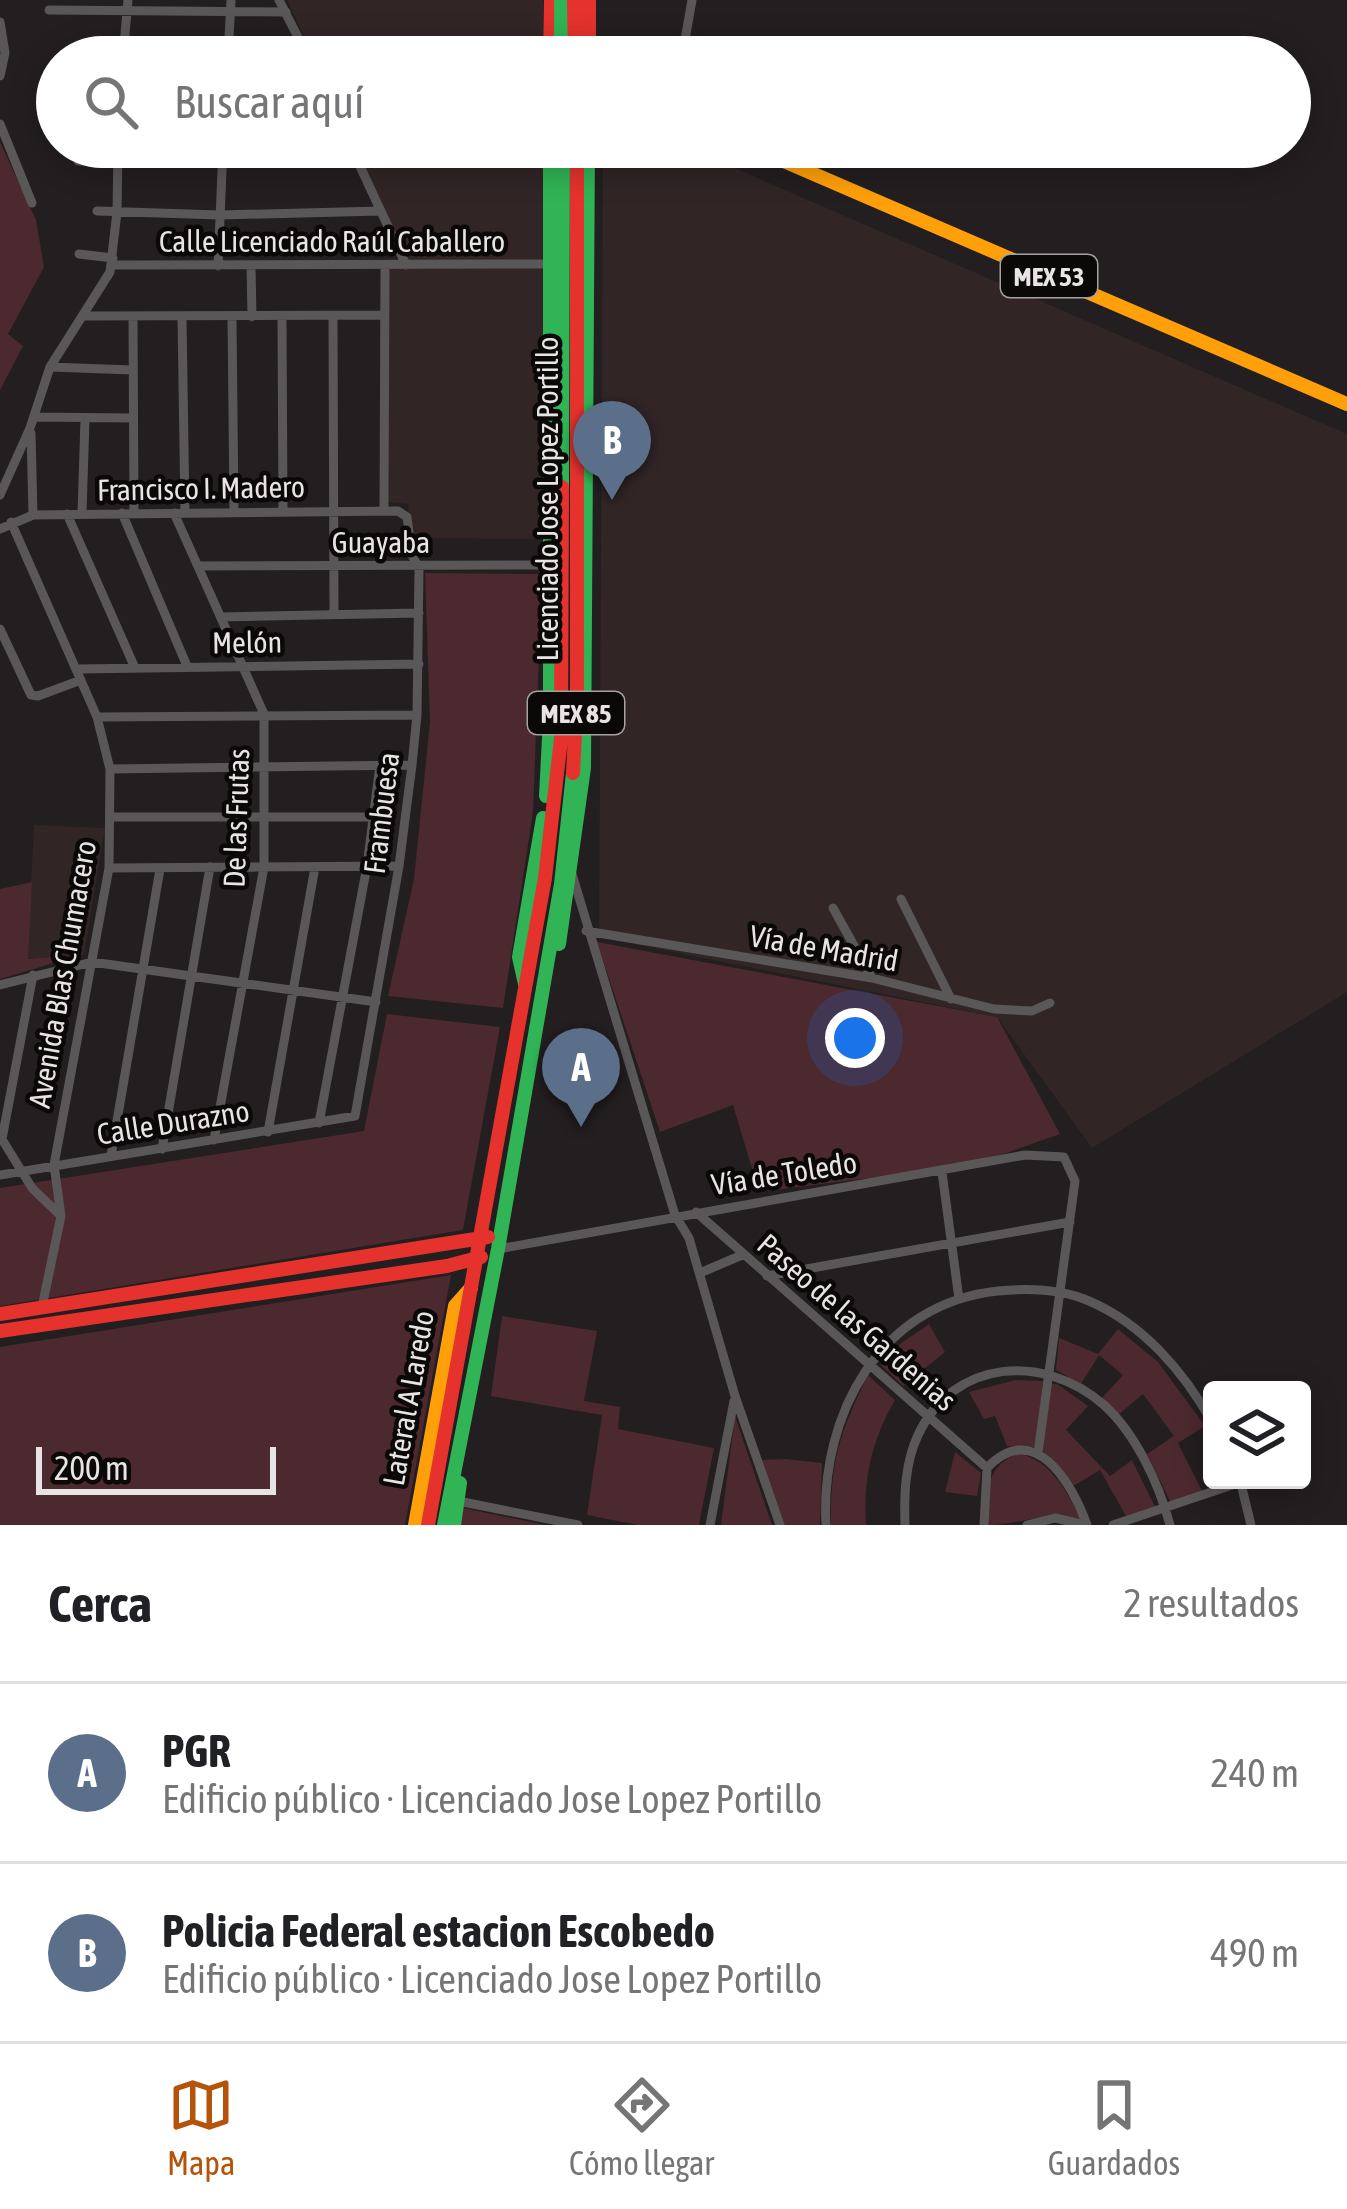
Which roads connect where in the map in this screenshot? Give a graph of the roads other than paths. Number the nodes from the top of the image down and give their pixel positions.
1 (279, 0) edge
2 (576, 0) edge
3 (692, 0) edge
4 (79, 4) edge
5 (555, 4) edge
6 (127, 5) edge
7 (230, 6) edge
8 (589, 8) edge
9 (49, 10) dead end
10 (286, 13) junction
11 (0, 22) edge
12 (125, 36) edge
13 (229, 36) edge
14 (298, 36) edge
15 (552, 36) edge
16 (560, 36) edge
17 (577, 36) edge
18 (686, 36) edge
19 (0, 76) edge
20 (0, 124) edge
21 (117, 168) edge
22 (222, 168) edge
23 (361, 168) edge
24 (550, 168) edge
25 (563, 168) edge
26 (576, 168) edge
27 (589, 168) edge
28 (801, 168) edge
29 (32, 202) dead end
30 (97, 211) dead end
31 (381, 211) junction
32 (117, 212) junction
33 (220, 214) junction
34 (79, 254) dead end
35 (113, 262) junction
36 (550, 264) junction
37 (385, 265) junction
38 (406, 265) junction
39 (218, 266) junction
40 (251, 266) junction
41 (384, 315) junction
42 (84, 316) junction
43 (252, 316) junction
44 (333, 316) junction
45 (133, 317) junction
46 (232, 317) junction
47 (282, 317) junction
48 (182, 318) junction
49 (50, 368) junction
50 (132, 370) junction
51 (1347, 404) edge
52 (133, 418) junction
53 (85, 419) junction
54 (32, 422) junction
55 (569, 431) junction
56 (0, 495) edge
57 (234, 511) junction
58 (283, 511) junction
59 (332, 511) junction
60 (384, 511) junction
61 (82, 513) junction
62 (128, 513) junction
63 (180, 513) junction
64 (68, 514) junction
65 (404, 514) joint
66 (33, 515) junction
67 (11, 522) junction
68 (0, 529) edge
69 (557, 564) junction
70 (418, 565) junction
71 (199, 566) junction
72 (334, 566) junction
73 (334, 613) junction
74 (419, 613) junction
75 (221, 617) junction
76 (0, 629) edge
77 (419, 664) junction
78 (188, 666) junction
79 (244, 666) junction
80 (135, 668) junction
81 (79, 674) junction
82 (264, 714) junction
83 (417, 715) junction
84 (97, 717) junction
85 (262, 765) junction
86 (380, 765) junction
87 (412, 765) junction
88 (110, 769) junction
89 (263, 816) junction
90 (111, 817) junction
91 (373, 817) junction
92 (367, 866) junction
93 (399, 866) junction
94 (210, 867) junction
95 (264, 867) junction
96 (315, 867) junction
97 (109, 868) junction
98 (160, 868) junction
99 (572, 872) junction
100 (901, 899) dead end
101 (833, 908) dead end
102 (586, 931) junction
103 (92, 962) junction
104 (144, 969) junction
105 (33, 975) junction
106 (194, 976) junction
107 (872, 978) junction
108 (243, 982) junction
109 (0, 985) edge
110 (532, 988) junction
111 (291, 989) junction
112 (343, 997) junction
113 (951, 999) junction
114 (376, 1002) junction
115 (1050, 1003) dead end
116 (354, 1118) joint
117 (320, 1123) junction
118 (268, 1132) junction
119 (1, 1138) edge
120 (214, 1140) junction
121 (162, 1149) junction
122 (111, 1156) junction
123 (54, 1165) junction
124 (20, 1172) junction
125 (942, 1172) junction
126 (0, 1175) edge
127 (696, 1212) junction
128 (61, 1216) junction
129 (675, 1216) junction
130 (1070, 1222) junction
131 (478, 1237) junction
132 (950, 1243) junction
133 (503, 1244) junction
134 (742, 1255) junction
135 (474, 1261) junction
136 (700, 1273) junction
137 (767, 1276) junction
138 (471, 1288) junction
139 (1060, 1292) junction
140 (959, 1299) junction
141 (42, 1307) junction
142 (0, 1314) edge
143 (0, 1331) edge
144 (870, 1363) junction
145 (1047, 1372) junction
146 (735, 1396) junction
147 (1203, 1409) edge
148 (928, 1415) junction
149 (1037, 1453) junction
150 (456, 1460) junction
151 (988, 1468) junction
152 (1218, 1489) edge
153 (1243, 1489) edge
154 (458, 1502) junction
155 (1165, 1507) junction
156 (415, 1525) edge
157 (428, 1525) edge
158 (444, 1525) edge
159 (454, 1525) edge
160 (578, 1525) edge
161 (710, 1525) edge
162 (780, 1525) edge
163 (826, 1525) edge
164 (905, 1525) edge
165 (984, 1525) edge
166 (1027, 1525) edge
167 (1086, 1525) edge
168 (1113, 1525) edge
169 (1171, 1525) edge
170 (1251, 1525) edge

1 - 10 street
2 - 17 main road, bridge
3 - 18 street
4 - 6 street
4 - 9 street
5 - 8 main road
5 - 15 main road
5 - 16 main road, bridge
6 - 7 street
6 - 12 street
7 - 10 street
7 - 13 street
10 - 14 street
11 - 19 street
20 - 29 street
21 - 32 street
22 - 33 street
23 - 31 street
24 - 36 main road, Licenciado Jose Lopez Portillo
25 - 55 main road, Licenciado Jose Lopez Portillo / MEX 85
26 - 55 main road, Licenciado Jose Lopez Portillo / MEX 85
27 - 99 main road, Licenciado Jose Lopez Portillo
28 - 51 main road, MEX 53
30 - 32 street
31 - 33 street
31 - 38 street
32 - 33 street
32 - 35 street
33 - 39 street
34 - 35 street, Calle Licenciado Raúl Caballero
35 - 39 street, Calle Licenciado Raúl Caballero
35 - 42 street
36 - 38 street, Calle Licenciado Raúl Caballero
36 - 69 main road, Licenciado Jose Lopez Portillo
37 - 38 street, Calle Licenciado Raúl Caballero
37 - 40 street, Calle Licenciado Raúl Caballero
37 - 41 street
39 - 40 street, Calle Licenciado Raúl Caballero
40 - 43 street
41 - 44 street
41 - 60 street
42 - 45 street
42 - 49 street
43 - 46 street
43 - 47 street
44 - 47 street
44 - 59 street
45 - 48 street
45 - 50 street
46 - 48 street
46 - 57 street
47 - 58 street
48 - 63 street
49 - 50 street
49 - 54 street
50 - 52 street
52 - 53 street
52 - 62 street
53 - 54 street
53 - 61 street
54 - 56 street
54 - 66 street
55 - 69 main road, Licenciado Jose Lopez Portillo / MEX 85
55 - 110 main road, Licenciado Jose Lopez Portillo / MEX 85
57 - 58 street, Francisco I. Madero
57 - 63 street, Francisco I. Madero
58 - 59 street, Francisco I. Madero
59 - 60 street, Francisco I. Madero
59 - 72 street
60 - 65 street, Francisco I. Madero
61 - 62 street, Francisco I. Madero
61 - 64 street, Francisco I. Madero
62 - 63 street, Francisco I. Madero
62 - 78 street
63 - 71 street, De las Frutas
64 - 66 street, Francisco I. Madero
64 - 80 street
65 - 70 street, Frambuesa
66 - 67 street, Francisco I. Madero
67 - 68 street, Francisco I. Madero
67 - 81 street, Avenida Blas Chumacero
69 - 70 street, Guayaba
69 - 110 main road, Licenciado Jose Lopez Portillo / MEX 85
70 - 72 street, Guayaba
70 - 74 street, Frambuesa
71 - 72 street, Guayaba
71 - 75 street, De las Frutas
72 - 73 street
73 - 74 street
73 - 75 street
74 - 77 street, Frambuesa
75 - 79 street, De las Frutas
76 - 81 street, Melón
77 - 79 street, Melón
77 - 83 street, Frambuesa
78 - 79 street, Melón
78 - 80 street, Melón
79 - 82 street, De las Frutas
80 - 81 street, Melón
81 - 84 street, Avenida Blas Chumacero
82 - 83 street
82 - 84 street
82 - 85 street, De las Frutas
83 - 87 street, Frambuesa
84 - 88 street, Avenida Blas Chumacero
85 - 86 street
85 - 88 street
85 - 89 street, De las Frutas
86 - 87 street
86 - 91 street
87 - 93 street, Frambuesa
88 - 90 street, Avenida Blas Chumacero
89 - 90 street
89 - 91 street
89 - 95 street, De las Frutas
90 - 97 street, Avenida Blas Chumacero
91 - 92 street
92 - 93 street
92 - 96 street
92 - 112 street
93 - 114 street, Frambuesa
94 - 95 street
94 - 98 street
94 - 106 street
95 - 96 street
95 - 108 street, De las Frutas
96 - 111 street
97 - 98 street
97 - 103 street, Avenida Blas Chumacero
98 - 104 street
99 - 102 street
99 - 110 main road, Licenciado Jose Lopez Portillo
100 - 113 street
101 - 107 street
102 - 107 street, Vía de Madrid
102 - 129 street
103 - 104 street
103 - 105 street
103 - 123 street, Avenida Blas Chumacero
104 - 106 street
104 - 122 street
105 - 109 street
105 - 119 street
106 - 108 street
106 - 121 street
107 - 113 street, Vía de Madrid
108 - 111 street
108 - 120 street, De las Frutas
110 - 131 main road, Licenciado Jose Lopez Portillo / MEX 85
110 - 133 main road, Licenciado Jose Lopez Portillo / MEX 85
111 - 112 street
111 - 118 street
112 - 114 street
112 - 117 street
113 - 115 street, Vía de Madrid
114 - 116 street, Frambuesa
116 - 117 street, Calle Durazno
117 - 118 street, Calle Durazno
118 - 120 street, Calle Durazno
119 - 124 street
120 - 121 street, Calle Durazno
121 - 122 street, Calle Durazno
122 - 123 street, Calle Durazno
123 - 124 street, Calle Durazno
123 - 128 street, Avenida Blas Chumacero
124 - 126 street, Calle Durazno
124 - 128 street
125 - 127 street, Vía de Toledo
125 - 130 street, Vía de Toledo
125 - 132 street
127 - 129 street, Vía de Toledo
127 - 134 street, Paseo de las Gardenias
128 - 141 street, Avenida Blas Chumacero
129 - 133 street, Vía de Toledo
129 - 136 street
130 - 132 street
130 - 139 street
131 - 133 main road
131 - 135 main road, Licenciado Jose Lopez Portillo / MEX 85
131 - 141 main road
132 - 137 street
132 - 140 street
133 - 135 main road
133 - 150 main road, Licenciado Jose Lopez Portillo / MEX 85
134 - 136 street
134 - 137 street, Paseo de las Gardenias
135 - 138 main road, Licenciado Jose Lopez Portillo / MEX 85
135 - 143 main road
136 - 146 street
137 - 144 street, Paseo de las Gardenias
138 - 156 main road, Lateral A Laredo
138 - 157 main road, Licenciado Jose Lopez Portillo / MEX 85
139 - 140 street
139 - 145 street
139 - 147 street
140 - 144 street
141 - 142 main road
144 - 148 street, Paseo de las Gardenias
144 - 163 street
145 - 148 street
145 - 149 street
145 - 155 street
146 - 161 street
146 - 162 street
148 - 151 street, Paseo de las Gardenias
148 - 164 street
149 - 151 street
149 - 167 street
150 - 154 main road, Lateral A Laredo
150 - 158 main road, Licenciado Jose Lopez Portillo / MEX 85
151 - 165 street
152 - 155 street
153 - 170 street
154 - 159 main road, Lateral A Laredo
154 - 160 street
155 - 168 street
155 - 169 street
166 - 167 street

